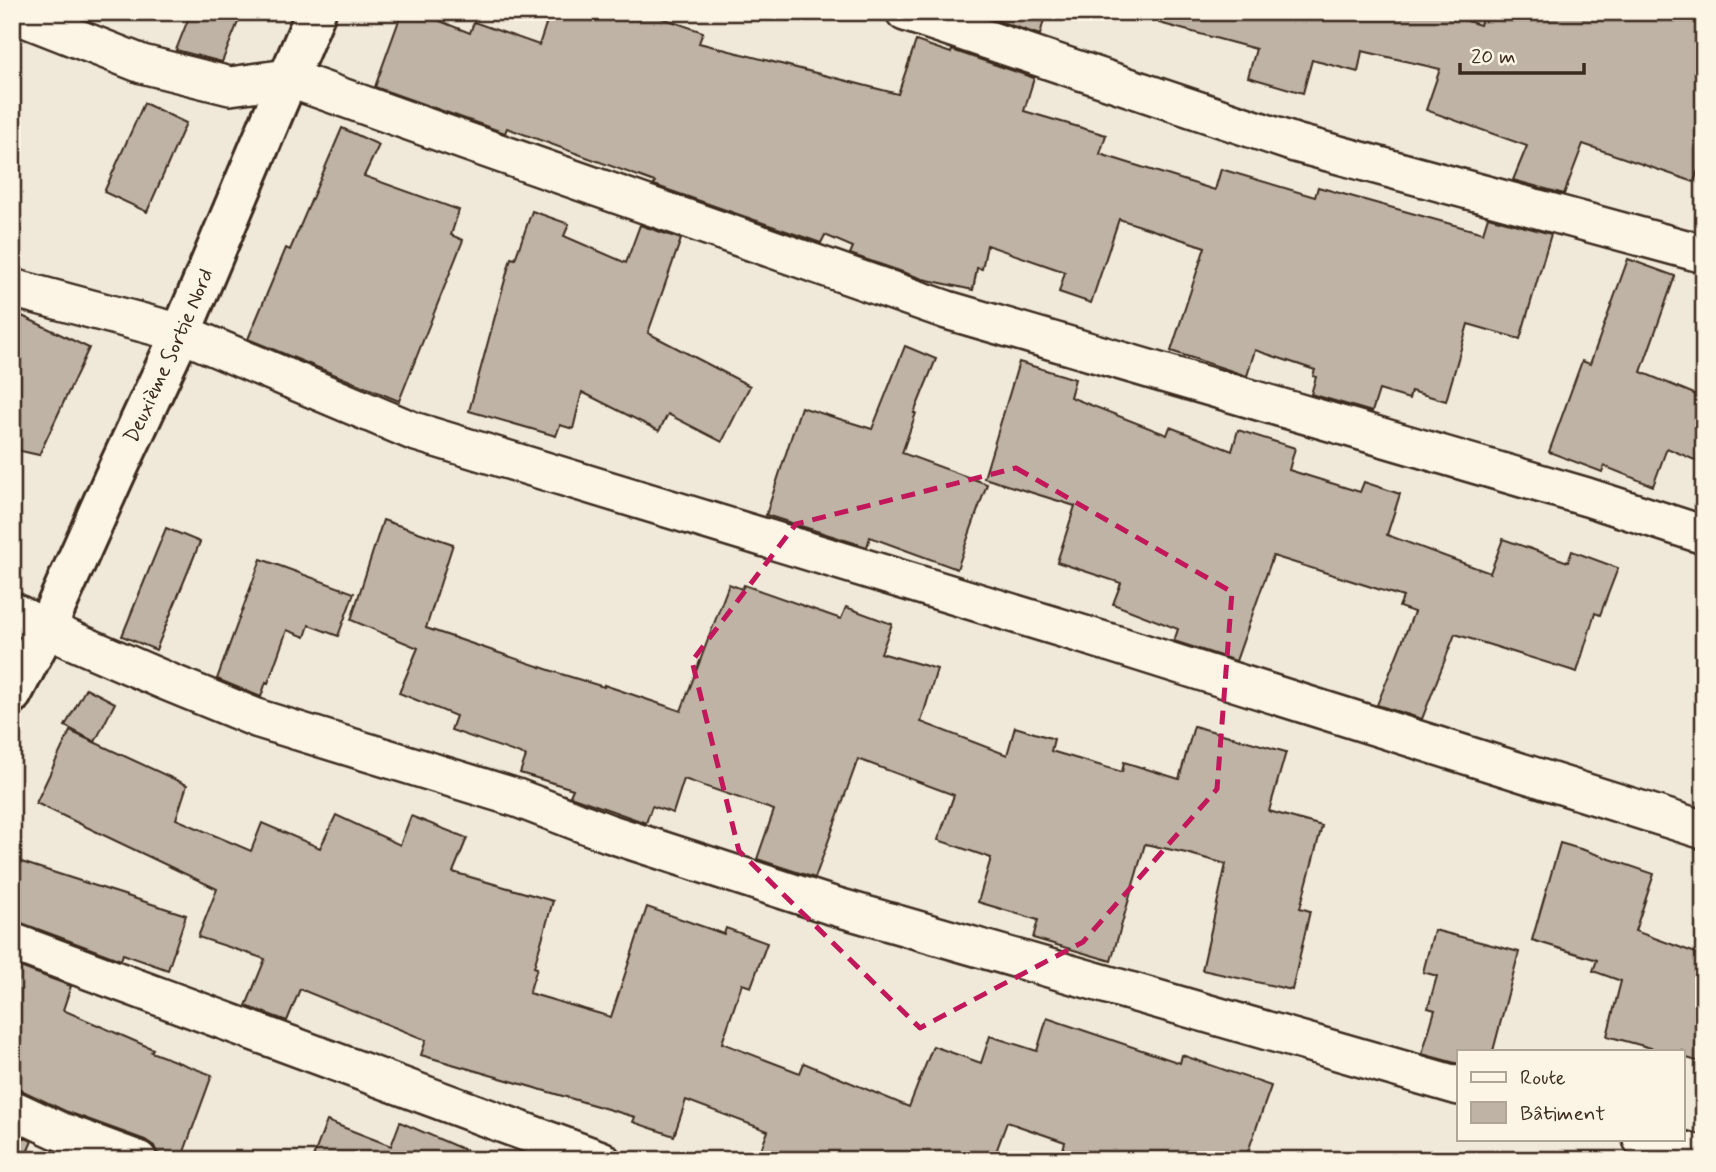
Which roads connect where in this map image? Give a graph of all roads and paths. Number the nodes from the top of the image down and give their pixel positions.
1 (316, 12) edge
2 (905, 12) edge
3 (12, 13) edge
4 (288, 78) junction
5 (1704, 254) edge
6 (12, 288) edge
7 (181, 333) junction
8 (1704, 536) edge
9 (12, 611) edge
10 (46, 629) junction
11 (12, 694) edge
12 (1704, 830) edge
13 (12, 942) edge
14 (1457, 1085) edge
15 (12, 1109) edge
16 (1646, 1140) edge
17 (1704, 1156) edge
18 (138, 1160) edge
19 (601, 1160) edge

1 - 4 main road, Deuxième Sortie Nord
2 - 5 street
3 - 4 street
4 - 7 main road, Deuxième Sortie Nord
4 - 8 street
6 - 7 street
7 - 10 main road, Deuxième Sortie Nord
7 - 12 street
9 - 10 street
10 - 11 main road, Deuxième Sortie Nord
10 - 14 street
13 - 19 street
15 - 18 street
16 - 17 street

